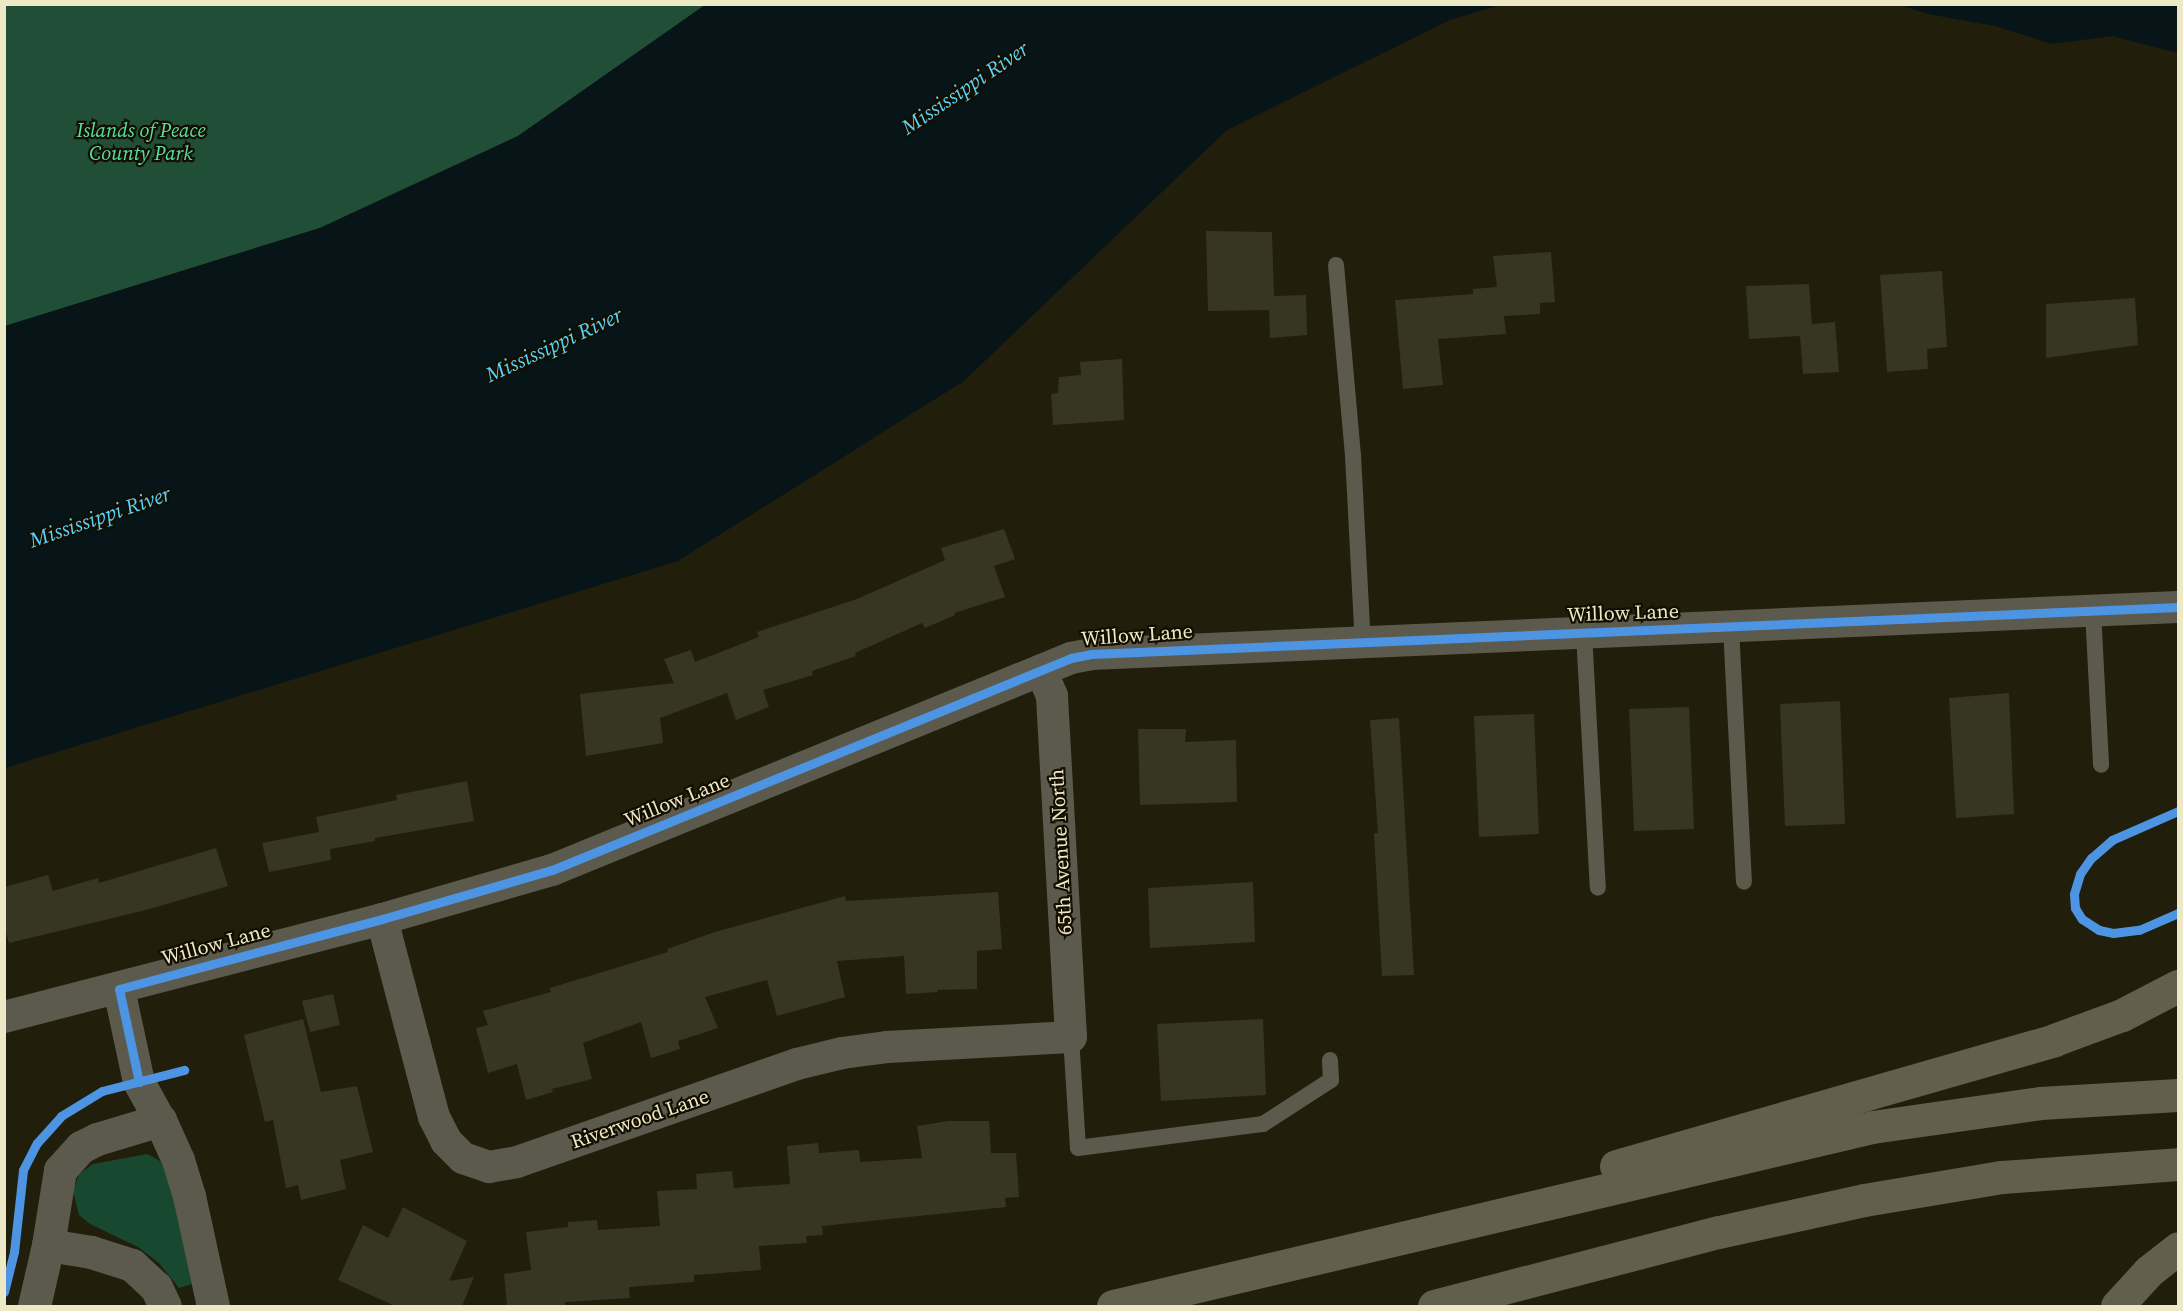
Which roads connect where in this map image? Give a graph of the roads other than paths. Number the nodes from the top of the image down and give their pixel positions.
1 (1336, 265) dead end
2 (2178, 607) edge
3 (2093, 611) junction
4 (1731, 627) junction
5 (1584, 633) junction
6 (1363, 643) junction
7 (1041, 670) junction
8 (2101, 765) dead end
9 (1744, 882) dead end
10 (1598, 888) dead end
11 (382, 919) junction
12 (2178, 986) edge
13 (119, 989) junction
14 (4, 1017) edge
15 (1071, 1037) junction
16 (1330, 1060) dead end
17 (2178, 1095) edge
18 (160, 1120) junction
19 (2178, 1164) edge
20 (48, 1245) junction
21 (2178, 1248) edge
22 (1254, 1273) junction
23 (34, 1306) edge
24 (165, 1306) edge
25 (213, 1306) edge
26 (1113, 1306) edge
27 (1434, 1306) edge
28 (2117, 1306) edge

1 - 6 lane
2 - 3 street, Willow Lane
3 - 4 street, Willow Lane
3 - 8 lane
4 - 5 street, Willow Lane
4 - 9 lane
5 - 6 street, Willow Lane
5 - 10 lane
6 - 7 street, Willow Lane
7 - 11 street, Willow Lane
7 - 15 street, 65th Avenue North
11 - 13 street, Willow Lane
11 - 15 street, Riverwood Lane
12 - 22 highway
13 - 14 street, Willow Lane
13 - 18 street
15 - 16 lane
17 - 22 highway
18 - 20 street
18 - 25 street
19 - 27 highway
20 - 23 street
20 - 24 street
21 - 28 highway
22 - 26 highway

